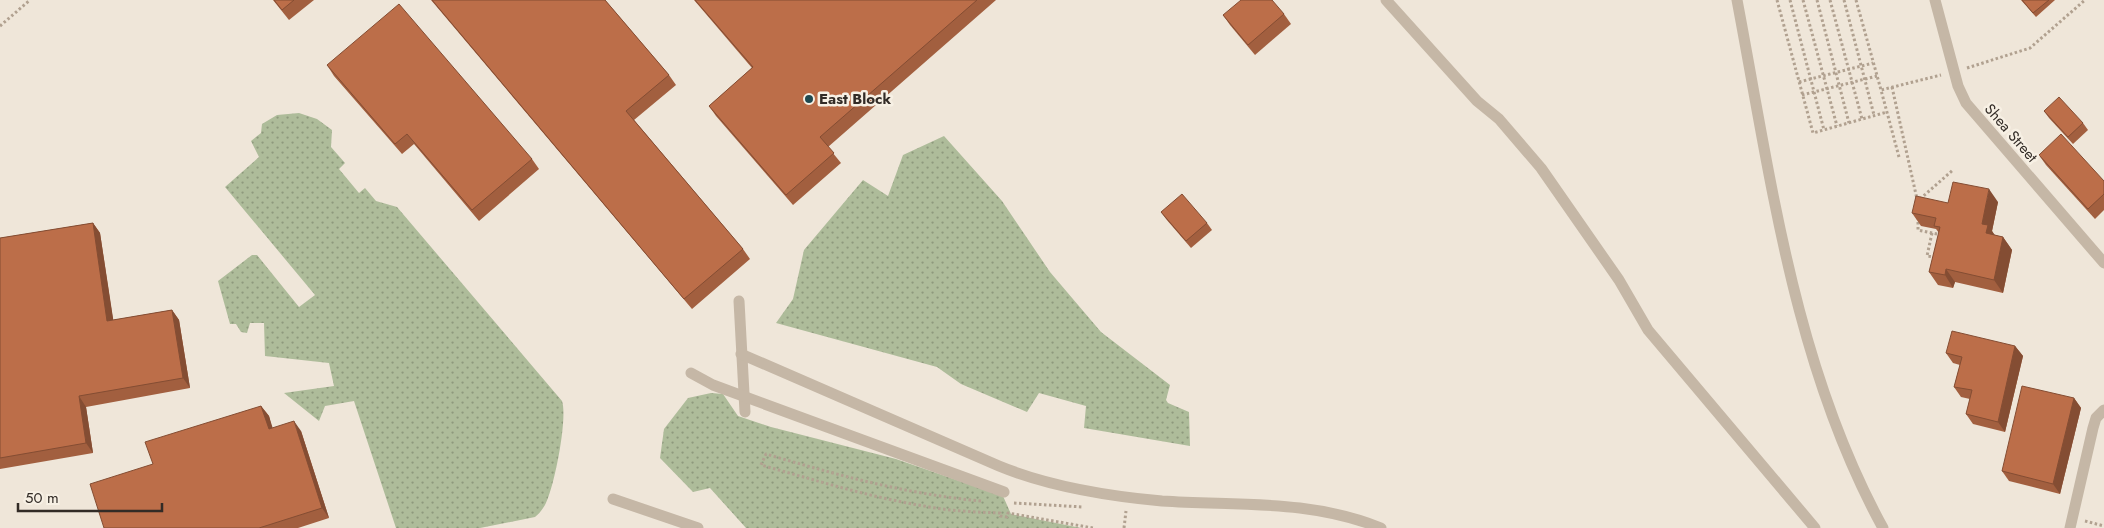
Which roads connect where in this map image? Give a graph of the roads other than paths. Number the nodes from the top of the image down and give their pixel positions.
1 (1386, 0) edge
2 (1737, 0) edge
3 (1935, 0) edge
4 (2104, 263) edge
5 (739, 301) dead end
6 (741, 354) junction
7 (691, 373) dead end
8 (744, 396) junction
9 (2104, 410) edge
10 (745, 412) dead end
11 (1006, 497) road end
12 (613, 499) dead end
13 (698, 528) edge
14 (1381, 528) edge
15 (1815, 528) edge
16 (1883, 528) edge
17 (2070, 528) edge

1 - 15 lane
2 - 16 lane
3 - 4 lane, Shea Street
5 - 6 lane
6 - 8 lane
6 - 14 lane
7 - 8 lane
8 - 10 lane
8 - 11 lane
9 - 17 lane
12 - 13 lane

